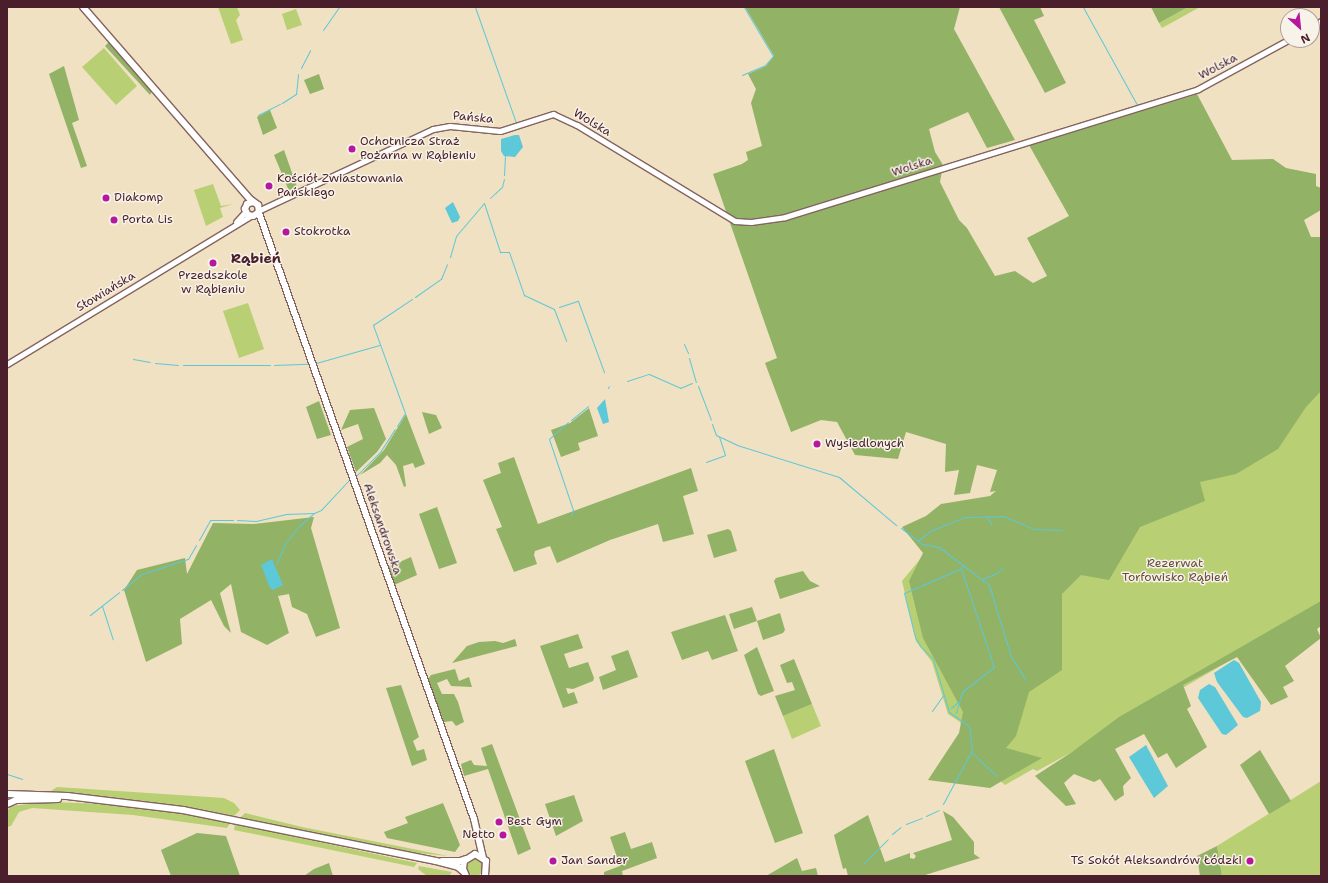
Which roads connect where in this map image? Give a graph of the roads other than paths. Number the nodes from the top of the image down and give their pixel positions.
1 (83, 7) edge
2 (88, 7) edge
3 (1280, 44) edge
4 (142, 74) junction
5 (553, 114) joint
6 (253, 210) junction
7 (7, 364) edge
8 (7, 795) edge
9 (88, 799) junction
10 (7, 802) edge
11 (476, 826) junction
12 (471, 855) junction
13 (483, 857) junction
14 (466, 859) junction
15 (436, 861) junction
16 (465, 874) edge
17 (484, 876) edge

1 - 4 main road
2 - 4 main road
3 - 5 street, Wolska
4 - 6 main road, Aleksandrowska
5 - 6 street, Pańska
6 - 7 street, Słowiańska
6 - 11 main road, Aleksandrowska
8 - 9 main road
8 - 10 main road
9 - 10 main road
9 - 15 main road
11 - 12 main road, Aleksandrowska
11 - 13 main road, Aleksandrowska
12 - 13 main road
12 - 14 main road
13 - 17 main road, Aleksandrowska
14 - 15 main road
14 - 16 main road
15 - 16 main road

